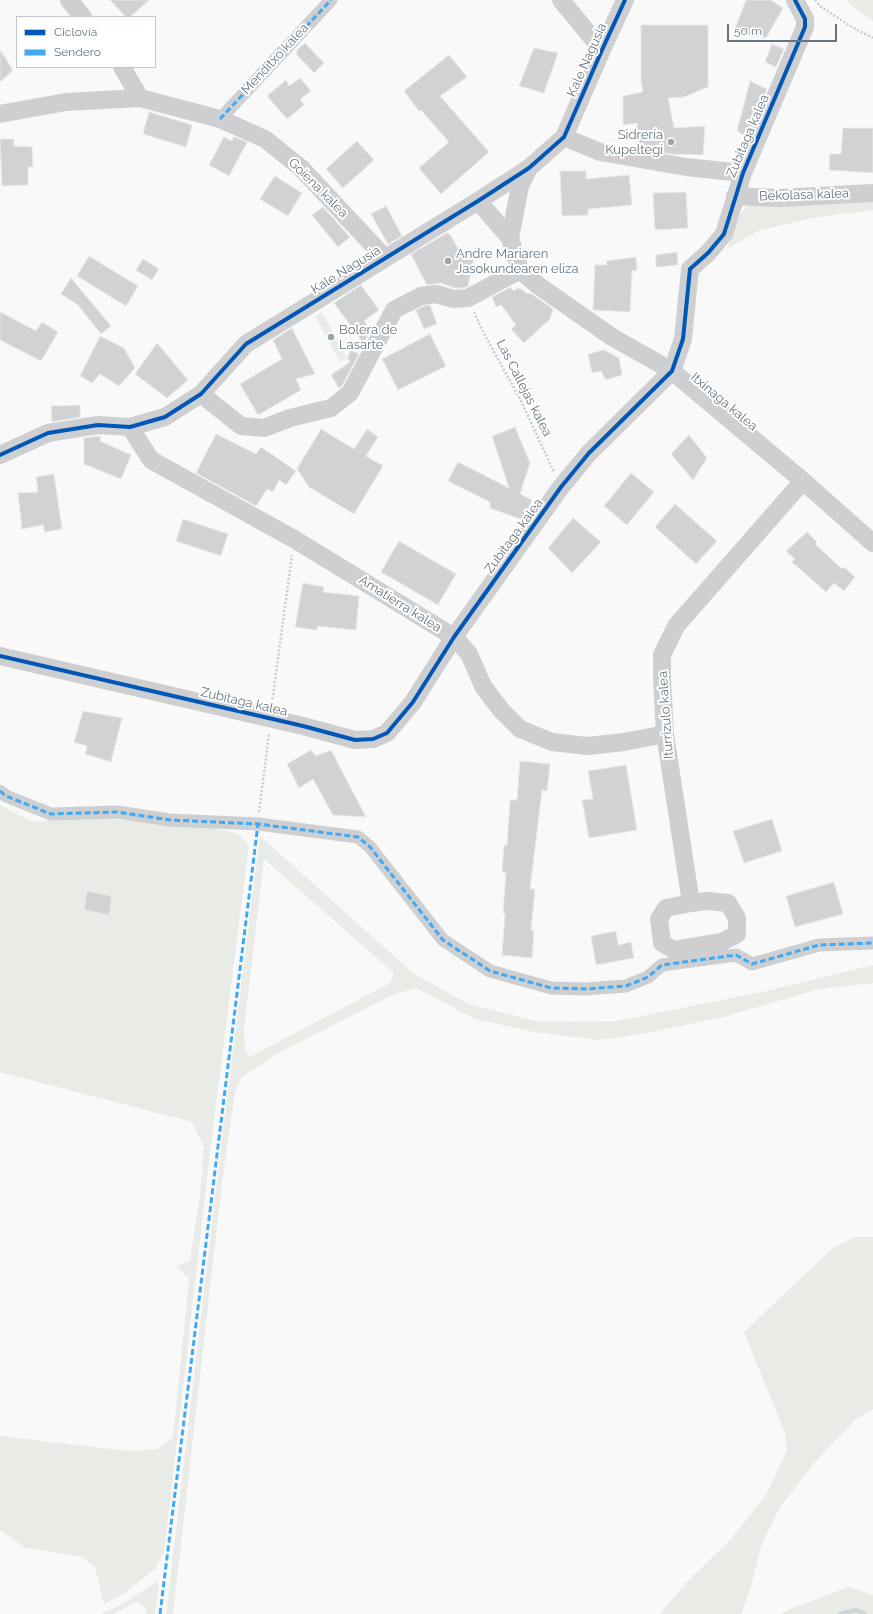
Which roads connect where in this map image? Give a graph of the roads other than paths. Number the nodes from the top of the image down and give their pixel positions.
1 (69, 0) edge
2 (331, 0) edge
3 (561, 0) edge
4 (626, 0) edge
5 (795, 0) edge
6 (82, 16) edge
7 (602, 50) junction
8 (123, 68) edge
9 (140, 98) junction
10 (0, 114) edge
11 (220, 119) junction
12 (564, 137) junction
13 (529, 168) junction
14 (743, 173) junction
15 (873, 193) edge
16 (735, 196) junction
17 (478, 201) junction
18 (510, 238) junction
19 (385, 258) junction
20 (520, 270) junction
21 (672, 371) junction
22 (201, 394) junction
23 (130, 427) junction
24 (0, 455) edge
25 (803, 481) junction
26 (873, 544) edge
27 (454, 637) junction
28 (0, 656) edge
29 (665, 734) junction
30 (0, 792) edge
31 (690, 903) dead end
32 (873, 943) edge

1 - 6 street
2 - 11 street, Menditxo kalea
3 - 7 street
4 - 7 street, Kale Nagusia
5 - 14 street, Zubitaga kalea
7 - 12 street, Kale Nagusia
8 - 9 street
9 - 10 street, Goiena kalea
9 - 11 street, Goiena kalea
11 - 19 street, Goiena kalea
12 - 13 street, Kale Nagusia
12 - 14 street
13 - 17 street, Kale Nagusia
13 - 18 street
14 - 16 street, Zubitaga kalea
15 - 16 street, Bekolasa kalea
16 - 21 street, Zubitaga kalea
17 - 18 street
17 - 19 street, Kale Nagusia
18 - 20 street
19 - 22 street, Kale Nagusia
20 - 21 street, Itxinaga kalea
20 - 22 street
21 - 25 street, Itxinaga kalea
21 - 27 street, Zubitaga kalea
22 - 23 street, Kale Nagusia
23 - 24 street, Kale Nagusia
23 - 27 street, Amatierra kalea
25 - 26 street, Itxinaga kalea
25 - 29 street, Iturrizulo kalea
27 - 28 street, Zubitaga kalea
27 - 29 street, Amatierra kalea
29 - 31 street, Iturrizulo kalea
30 - 32 street

